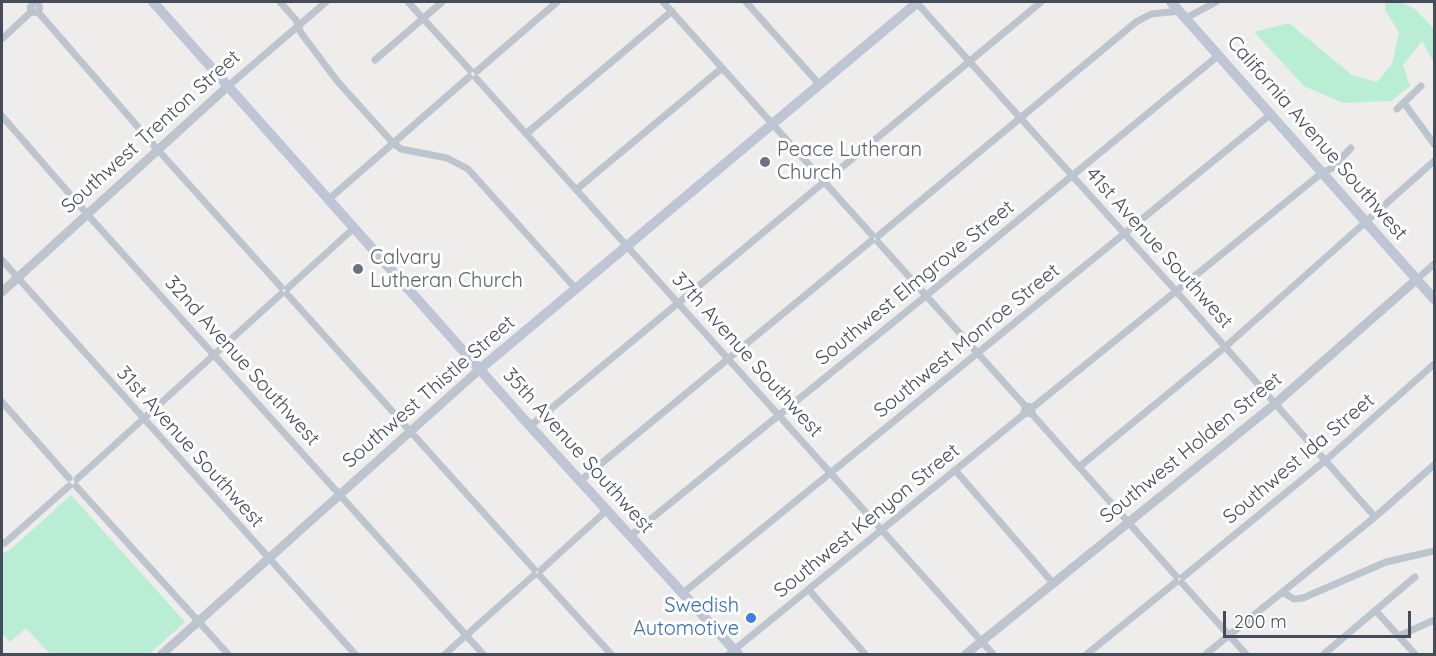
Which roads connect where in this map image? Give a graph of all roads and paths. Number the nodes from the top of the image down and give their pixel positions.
1 (153, 2) edge
2 (280, 2) edge
3 (326, 2) edge
4 (408, 2) edge
5 (442, 2) edge
6 (557, 2) edge
7 (663, 2) edge
8 (746, 2) edge
9 (917, 2) edge
10 (1041, 2) edge
11 (1172, 2) edge
12 (1216, 2) edge
13 (36, 6) edge
14 (672, 11) junction
15 (1183, 14) junction
16 (423, 18) junction
17 (298, 25) junction
18 (2, 39) edge
19 (1219, 55) junction
20 (375, 60) dead end
21 (970, 60) junction
22 (722, 68) junction
23 (473, 74) junction
24 (819, 84) junction
25 (1422, 86) dead end
26 (228, 87) junction
27 (1404, 103) junction
28 (1396, 109) dead end
29 (1271, 114) junction
30 (2, 116) edge
31 (1021, 118) junction
32 (773, 124) junction
33 (527, 133) junction
34 (393, 143) junction
35 (1434, 144) edge
36 (1351, 148) dead end
37 (158, 150) junction
38 (1434, 161) edge
39 (1323, 172) junction
40 (1072, 175) junction
41 (824, 181) junction
42 (577, 189) junction
43 (329, 199) junction
44 (87, 214) junction
45 (1367, 223) junction
46 (354, 228) junction
47 (1124, 234) junction
48 (875, 238) junction
49 (628, 246) junction
50 (2, 260) edge
51 (1434, 264) edge
52 (17, 278) junction
53 (1417, 279) junction
54 (576, 290) junction
55 (284, 291) junction
56 (1176, 291) junction
57 (2, 292) edge
58 (926, 296) junction
59 (1434, 299) edge
60 (678, 303) junction
61 (1226, 347) junction
62 (978, 353) junction
63 (214, 355) junction
64 (729, 360) junction
65 (1434, 364) edge
66 (480, 369) junction
67 (2, 402) edge
68 (1276, 403) junction
69 (1029, 410) junction
70 (779, 416) junction
71 (143, 419) junction
72 (530, 426) junction
73 (411, 431) junction
74 (1326, 460) junction
75 (1434, 465) edge
76 (1079, 467) junction
77 (955, 470) junction
78 (831, 473) junction
79 (580, 481) junction
80 (72, 482) junction
81 (339, 495) junction
82 (607, 510) junction
83 (1375, 517) junction
84 (1129, 523) junction
85 (882, 530) junction
86 (630, 536) junction
87 (2, 544) edge
88 (1434, 551) edge
89 (268, 559) junction
90 (537, 572) junction
91 (1415, 577) dead end
92 (1179, 580) junction
93 (1053, 583) junction
94 (809, 590) junction
95 (682, 593) junction
96 (1284, 593) junction
97 (1376, 611) junction
98 (1434, 620) edge
99 (198, 622) junction
100 (466, 636) junction
101 (1229, 636) junction
102 (1399, 636) junction
103 (982, 641) junction
104 (734, 653) edge
105 (162, 654) edge
106 (228, 654) edge
107 (355, 654) edge
108 (445, 654) edge
109 (483, 654) edge
110 (611, 654) edge
111 (866, 654) edge
112 (966, 654) edge
113 (993, 654) edge
114 (1087, 654) edge
115 (1206, 654) edge
116 (1246, 654) edge
117 (1324, 654) edge
118 (1415, 654) edge

1 - 26 main road, 35th Avenue Southwest
2 - 17 street
3 - 17 street, Southwest Trenton Street
4 - 16 street, 37th Avenue Southwest
5 - 16 street
6 - 23 street
7 - 14 street
8 - 24 street
9 - 21 street, 41st Avenue Southwest
9 - 24 main road, Southwest Thistle Street
10 - 21 street
11 - 15 main road, California Avenue Southwest
12 - 15 street
13 - 18 street
13 - 37 street
14 - 22 street
14 - 33 street
15 - 19 main road, California Avenue Southwest
15 - 31 street
16 - 20 street
16 - 23 street, 37th Avenue Southwest
17 - 26 street, Southwest Trenton Street
17 - 34 street
19 - 29 main road, California Avenue Southwest
19 - 40 street, Southwest Elmgrove Street
21 - 31 street, 41st Avenue Southwest
21 - 41 street
22 - 32 street
22 - 42 street
23 - 33 street, 37th Avenue Southwest
23 - 34 street
24 - 32 main road, Southwest Thistle Street
25 - 27 street
26 - 37 street, Southwest Trenton Street
26 - 43 main road, 35th Avenue Southwest
27 - 28 street
27 - 35 street
29 - 39 main road, California Avenue Southwest
29 - 47 street, Southwest Monroe Street
30 - 44 street, 32nd Avenue Southwest
31 - 40 street, 41st Avenue Southwest
31 - 48 street
32 - 41 street
32 - 49 main road, Southwest Thistle Street
33 - 42 street, 37th Avenue Southwest
34 - 43 street
34 - 54 street
36 - 39 street, Southwest Kenyon Street
37 - 44 street, Southwest Trenton Street
37 - 55 street
38 - 45 street
39 - 45 main road, California Avenue Southwest
39 - 56 street, Southwest Kenyon Street
40 - 47 street, 41st Avenue Southwest
40 - 58 street, Southwest Elmgrove Street
41 - 48 street
41 - 60 street
42 - 49 street, 37th Avenue Southwest
43 - 46 main road, 35th Avenue Southwest
44 - 52 street, Southwest Trenton Street
44 - 63 street, 32nd Avenue Southwest
45 - 53 main road, California Avenue Southwest
45 - 61 street
46 - 55 street
46 - 66 main road, 35th Avenue Southwest
47 - 56 street, 41st Avenue Southwest
47 - 62 street, Southwest Monroe Street
48 - 58 street
48 - 64 street
49 - 54 main road, Southwest Thistle Street
49 - 60 street, 37th Avenue Southwest
50 - 52 street, 31st Avenue Southwest
51 - 53 street, Southwest Holden Street
52 - 57 street, Southwest Trenton Street
52 - 71 street, 31st Avenue Southwest
53 - 59 main road, California Avenue Southwest
53 - 68 street, Southwest Holden Street
54 - 66 main road, Southwest Thistle Street
55 - 63 street
55 - 73 street
56 - 61 street, 41st Avenue Southwest
56 - 69 street, Southwest Kenyon Street
58 - 62 street
58 - 70 street, Southwest Elmgrove Street
60 - 64 street, 37th Avenue Southwest
60 - 72 street
61 - 68 street, 41st Avenue Southwest
61 - 76 street
62 - 69 street
62 - 78 street, Southwest Monroe Street
63 - 71 street
63 - 81 street, 32nd Avenue Southwest
64 - 70 street, 37th Avenue Southwest
64 - 79 street
65 - 74 street, Southwest Ida Street
66 - 72 main road, 35th Avenue Southwest
66 - 73 street, Southwest Thistle Street
67 - 80 street
68 - 74 street, 41st Avenue Southwest
68 - 84 street, Southwest Holden Street
69 - 76 street
69 - 77 street, Southwest Kenyon Street
70 - 78 street, 37th Avenue Southwest
70 - 86 street, Southwest Elmgrove Street
71 - 80 street
71 - 89 street, 31st Avenue Southwest
72 - 79 main road, 35th Avenue Southwest
73 - 81 street, Southwest Thistle Street
73 - 90 street
74 - 83 street, 41st Avenue Southwest
74 - 92 street, Southwest Ida Street
75 - 83 street
76 - 84 street
77 - 85 street, Southwest Kenyon Street
77 - 93 street
78 - 85 street, 37th Avenue Southwest
78 - 95 street, Southwest Monroe Street
79 - 82 main road, 35th Avenue Southwest
80 - 87 street
80 - 99 street
81 - 89 street, Southwest Thistle Street
81 - 100 street, 32nd Avenue Southwest
82 - 86 main road, 35th Avenue Southwest
82 - 90 street
83 - 96 street
84 - 92 street
84 - 93 street, Southwest Holden Street
85 - 94 street, Southwest Kenyon Street
85 - 103 street, 37th Avenue Southwest
86 - 95 main road, 35th Avenue Southwest
88 - 96 street
89 - 99 street, Southwest Thistle Street
89 - 107 street, 31st Avenue Southwest
90 - 100 street
90 - 110 street
91 - 97 street
92 - 101 street
92 - 114 street, Southwest Ida Street
93 - 103 street, Southwest Holden Street
94 - 104 street, Southwest Kenyon Street
94 - 111 street
95 - 104 main road, 35th Avenue Southwest
96 - 101 street
97 - 102 street
97 - 117 street
98 - 102 street
99 - 105 street, Southwest Thistle Street
99 - 106 street
100 - 108 street
100 - 109 street, 32nd Avenue Southwest
101 - 115 street
101 - 116 street
102 - 118 street
103 - 112 street, Southwest Holden Street
103 - 113 street, 37th Avenue Southwest

